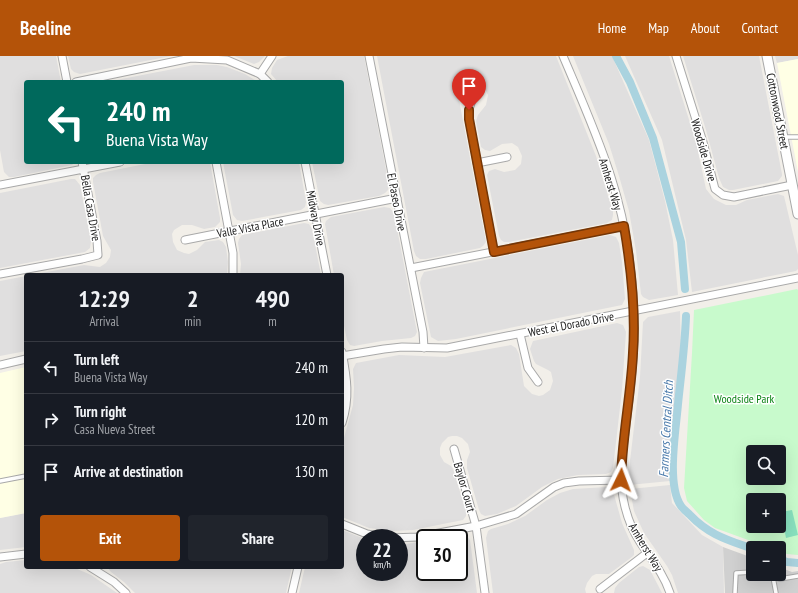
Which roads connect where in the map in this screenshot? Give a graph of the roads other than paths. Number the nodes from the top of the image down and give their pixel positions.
1 (62, 56) edge
2 (272, 56) edge
3 (369, 56) edge
4 (563, 56) edge
5 (676, 56) edge
6 (768, 56) edge
7 (260, 74) junction
8 (67, 80) edge
9 (86, 80) edge
10 (266, 80) edge
11 (473, 97) dead end
12 (782, 137) junction
13 (798, 137) edge
14 (507, 157) dead end
15 (477, 163) junction
16 (102, 164) edge
17 (216, 164) edge
18 (304, 164) edge
19 (83, 166) edge
20 (0, 185) edge
21 (792, 185) junction
22 (397, 198) junction
23 (315, 214) junction
24 (798, 214) edge
25 (624, 226) junction
26 (229, 231) junction
27 (186, 240) dead end
28 (494, 252) junction
29 (411, 268) junction
30 (234, 273) edge
31 (327, 273) edge
32 (0, 274) edge
33 (798, 278) edge
34 (634, 311) junction
35 (520, 334) junction
36 (424, 348) junction
37 (344, 355) edge
38 (24, 359) edge
39 (0, 365) edge
40 (344, 365) edge
41 (538, 382) dead end
42 (344, 415) edge
43 (454, 449) dead end
44 (24, 476) edge
45 (621, 480) junction
46 (0, 481) edge
47 (344, 525) edge
48 (476, 526) junction
49 (647, 553) junction
50 (24, 554) edge
51 (0, 557) edge
52 (95, 569) edge
53 (298, 569) edge
54 (746, 572) edge
55 (798, 576) edge
56 (786, 578) edge
57 (774, 581) edge
58 (600, 589) dead end
59 (126, 593) edge
60 (292, 593) edge
61 (484, 593) edge
62 (670, 593) edge
63 (735, 593) edge
64 (776, 593) edge

1 - 8 street
2 - 7 street
3 - 22 street, El Paseo Drive
4 - 25 street, Amherst Way
5 - 21 street, Woodside Drive
6 - 12 street, Cottonwood Street
7 - 9 street
7 - 10 street
11 - 15 street
12 - 13 lane
12 - 21 street, Cottonwood Street
14 - 15 street
15 - 28 street
16 - 19 street
17 - 26 street
18 - 23 street, Midway Drive
19 - 20 street
19 - 32 street, Bella Casa Drive
21 - 24 street, Cottonwood Street
22 - 23 street, Valle Vista Place
22 - 29 street, El Paseo Drive
23 - 26 street, Valle Vista Place
23 - 31 street, Midway Drive
25 - 28 street
25 - 34 street, Amherst Way
26 - 27 street, Valle Vista Place
26 - 30 street
28 - 29 street
29 - 36 street, El Paseo Drive
33 - 34 street, West el Dorado Drive
34 - 35 street, West el Dorado Drive
34 - 45 street, Amherst Way
35 - 36 street, West el Dorado Drive
35 - 41 street
36 - 37 street, West el Dorado Drive
38 - 39 street
40 - 42 street
43 - 48 street, Baylor Court
44 - 46 lane
45 - 48 street
45 - 49 street, Amherst Way
47 - 48 street
48 - 61 street, Baylor Court
49 - 58 street
49 - 62 street, Amherst Way
50 - 51 street
52 - 59 street
53 - 60 street
54 - 63 lane
55 - 56 lane
57 - 64 lane

